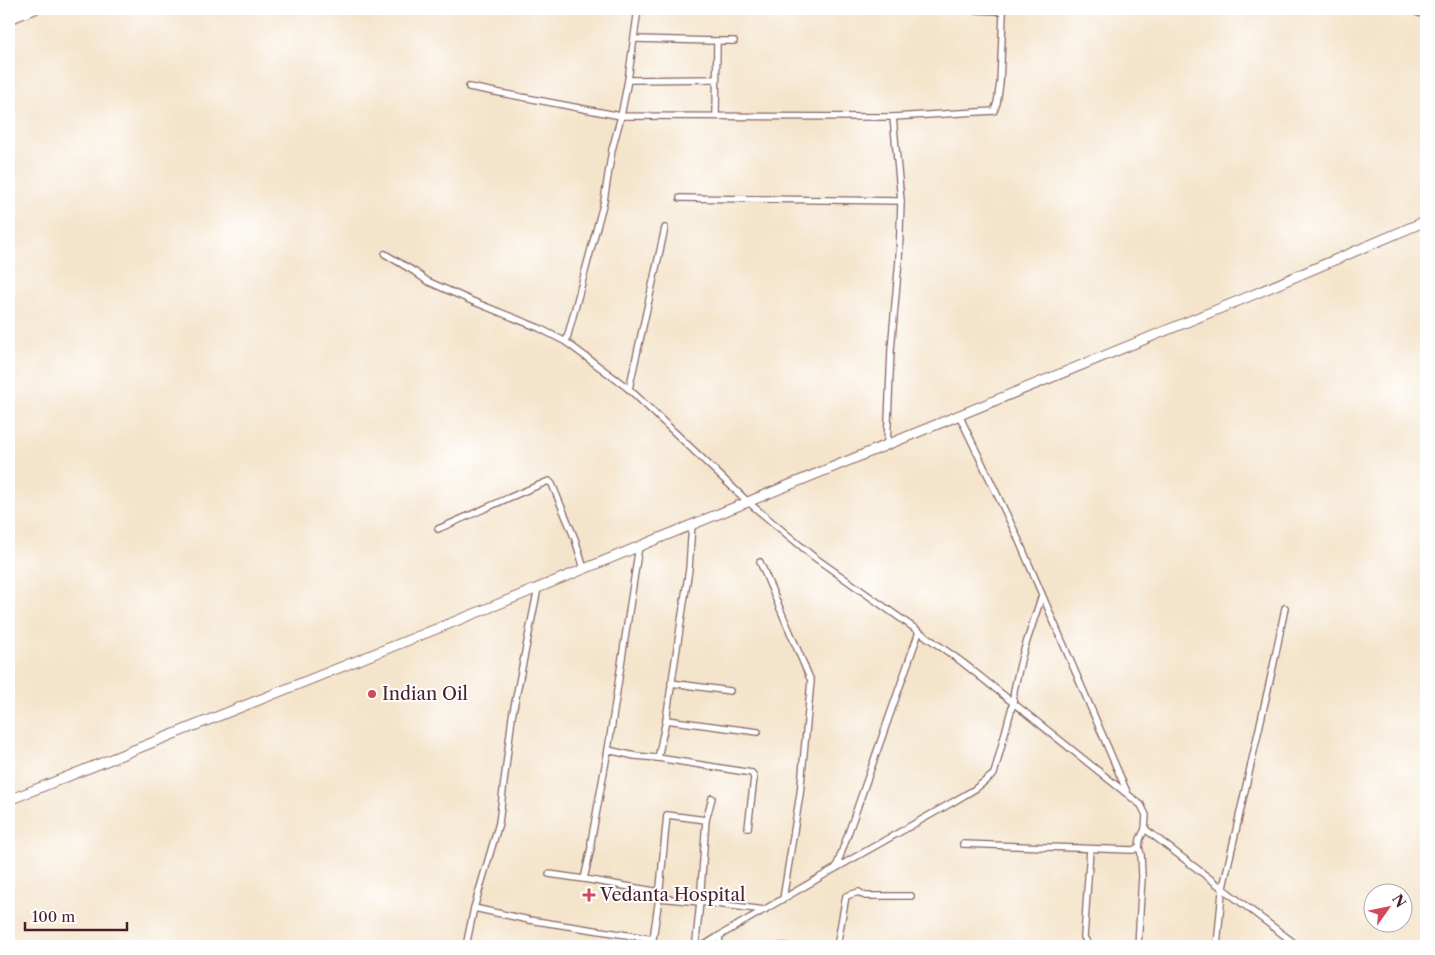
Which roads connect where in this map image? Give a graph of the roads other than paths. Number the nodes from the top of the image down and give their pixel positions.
1 (35, 9) edge
2 (638, 9) edge
3 (1418, 9) edge
4 (976, 10) dead end
5 (1426, 14) edge
6 (9, 19) edge
7 (634, 39) junction
8 (717, 41) junction
9 (734, 41) dead end
10 (628, 80) junction
11 (716, 80) junction
12 (469, 87) dead end
13 (716, 115) junction
14 (621, 116) junction
15 (893, 116) junction
16 (680, 198) dead end
17 (901, 200) junction
18 (1426, 221) edge
19 (665, 228) dead end
20 (385, 254) dead end
21 (566, 342) junction
22 (629, 389) junction
23 (959, 415) junction
24 (887, 445) junction
25 (748, 502) junction
26 (692, 524) junction
27 (438, 529) dead end
28 (639, 546) junction
29 (760, 562) dead end
30 (584, 568) junction
31 (538, 588) junction
32 (1042, 594) junction
33 (1285, 608) dead end
34 (919, 632) junction
35 (671, 683) junction
36 (730, 691) dead end
37 (1013, 703) junction
38 (666, 720) junction
39 (758, 732) dead end
40 (608, 750) junction
41 (658, 758) junction
42 (1128, 794) junction
43 (712, 798) dead end
44 (9, 800) edge
45 (706, 820) junction
46 (748, 828) dead end
47 (1145, 829) junction
48 (963, 844) dead end
49 (1139, 847) junction
50 (1090, 849) junction
51 (836, 868) junction
52 (549, 874) dead end
53 (584, 879) junction
54 (1223, 889) junction
55 (659, 895) junction
56 (911, 896) dead end
57 (783, 899) junction
58 (700, 902) junction
59 (474, 908) junction
60 (765, 910) junction
61 (719, 936) junction
62 (466, 946) edge
63 (699, 946) edge
64 (703, 946) edge
65 (720, 946) edge
66 (781, 946) edge
67 (786, 946) edge
68 (837, 946) edge
69 (1088, 946) edge
70 (1138, 946) edge
71 (1217, 946) edge
72 (1298, 946) edge

1 - 6 main road
2 - 7 street
3 - 5 street
4 - 15 street
7 - 8 street
7 - 10 street
8 - 9 street
8 - 11 street
10 - 11 street
10 - 14 street
11 - 13 street
12 - 14 street
13 - 14 street
13 - 15 street
14 - 21 street
15 - 17 street
16 - 17 street
17 - 24 street
18 - 23 main road
19 - 22 street
20 - 21 street
21 - 22 street
22 - 25 street
23 - 24 main road
23 - 32 street
24 - 25 main road
25 - 26 main road
25 - 34 street
26 - 28 main road
26 - 35 street
27 - 30 street
28 - 30 main road
28 - 40 street
29 - 57 street
30 - 31 main road
31 - 44 main road
31 - 59 street
32 - 37 street
32 - 42 street
33 - 54 street
34 - 37 street
34 - 51 street
35 - 36 street
35 - 38 street
37 - 42 street
37 - 51 street
38 - 39 street
38 - 41 street
40 - 41 street
40 - 53 street
41 - 46 street
42 - 47 street
43 - 45 street
45 - 55 street
45 - 58 street
47 - 49 street
47 - 54 street
48 - 50 street
49 - 50 street
49 - 70 street
50 - 69 street
51 - 57 street
52 - 53 street
53 - 55 street
54 - 71 street
54 - 72 street
55 - 58 street
55 - 59 street
56 - 68 street
57 - 60 street
58 - 60 street
58 - 63 street
59 - 62 street
60 - 61 street
61 - 64 street
61 - 65 street
66 - 67 street

